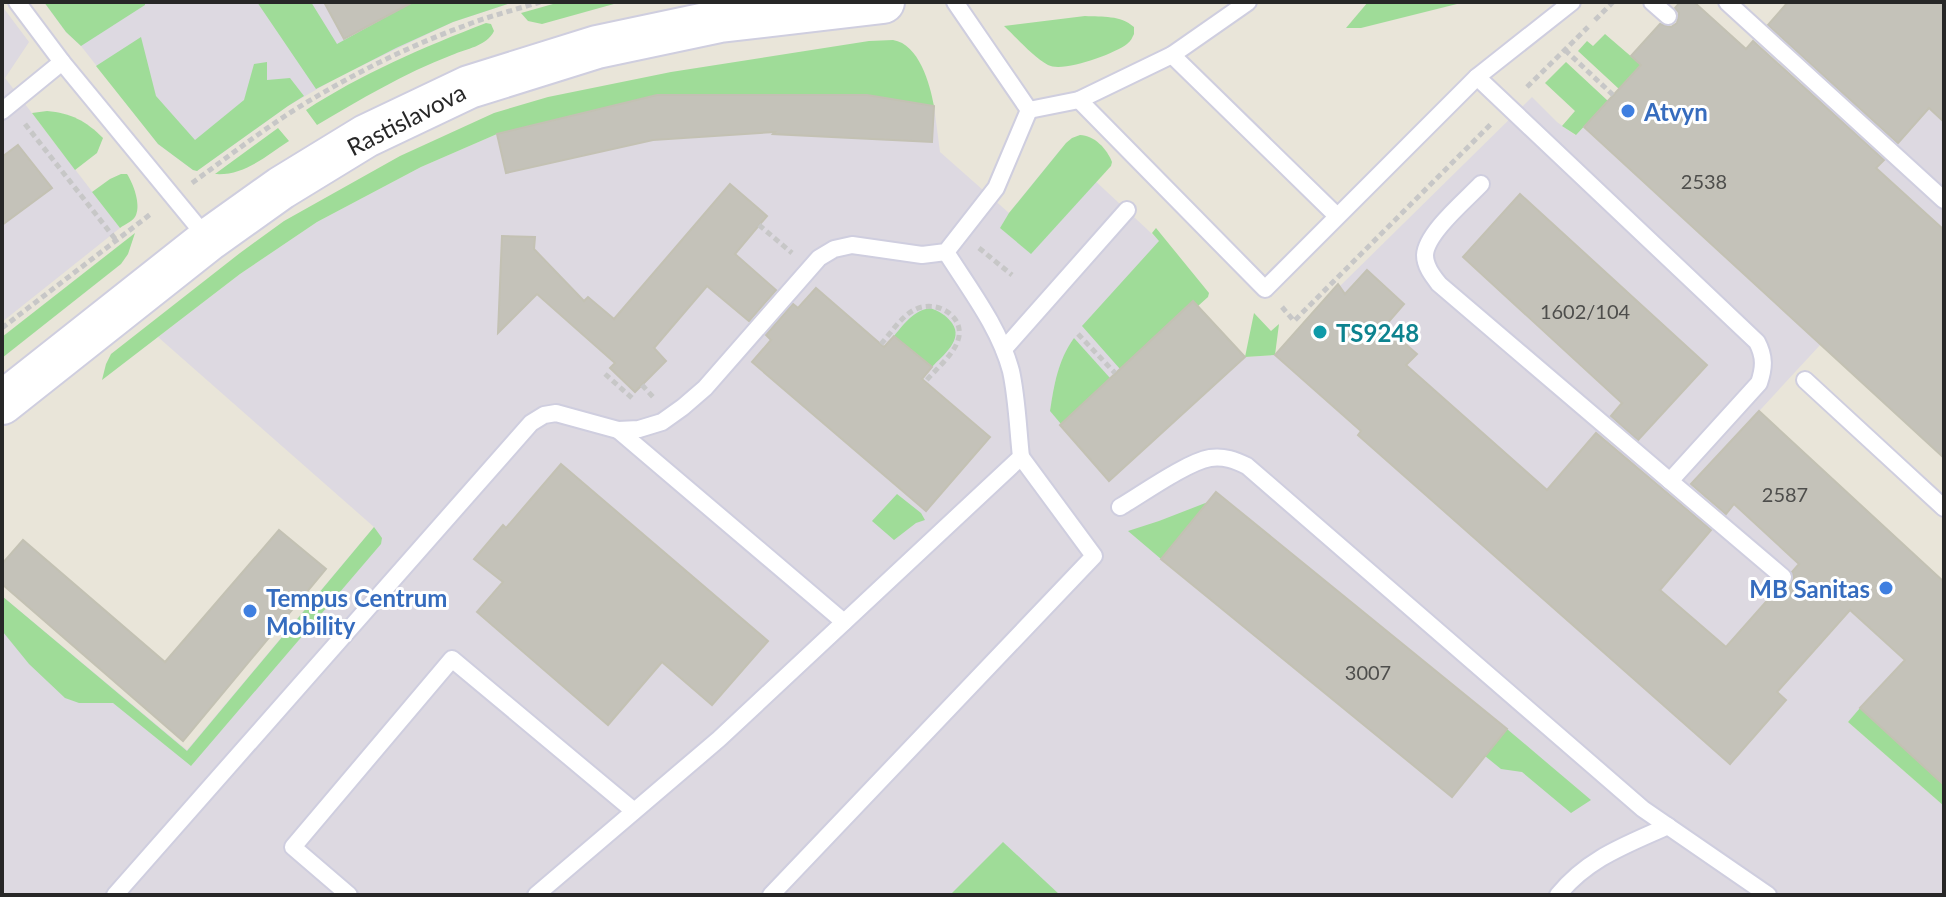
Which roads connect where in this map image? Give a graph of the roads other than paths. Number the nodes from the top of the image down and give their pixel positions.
1 (17, 2) edge
2 (883, 2) edge
3 (955, 2) edge
4 (1248, 2) edge
5 (1572, 2) edge
6 (1652, 2) edge
7 (1727, 2) edge
8 (1668, 16) dead end
9 (1172, 55) junction
10 (62, 62) junction
11 (1477, 77) junction
12 (1079, 100) junction
13 (6, 108) edge
14 (1029, 110) junction
15 (1481, 184) dead end
16 (1944, 200) edge
17 (1127, 210) dead end
18 (1337, 216) junction
19 (208, 240) junction
20 (946, 252) junction
21 (1004, 349) junction
22 (1805, 380) dead end
23 (2, 403) edge
24 (618, 430) junction
25 (1021, 457) junction
26 (1670, 481) junction
27 (1120, 507) dead end
28 (1944, 508) edge
29 (1783, 577) dead end
30 (844, 622) junction
31 (634, 811) junction
32 (1668, 826) junction
33 (115, 895) edge
34 (349, 895) edge
35 (536, 895) edge
36 (771, 895) edge
37 (1558, 895) edge
38 (1768, 895) edge

1 - 10 lane
2 - 19 street, Rastislavova
3 - 14 lane
4 - 9 lane
5 - 11 lane
6 - 8 lane
7 - 16 lane
9 - 12 lane
9 - 18 lane
10 - 13 lane
10 - 19 lane
11 - 18 lane
11 - 26 lane
12 - 14 lane
12 - 18 lane
14 - 20 lane
15 - 26 lane
17 - 21 lane
19 - 23 street, Rastislavova
20 - 21 lane
20 - 24 lane
21 - 25 lane
22 - 28 lane
24 - 30 lane
24 - 33 lane
25 - 30 lane
25 - 36 lane
26 - 29 lane
27 - 32 lane
30 - 31 lane
31 - 34 lane
31 - 35 lane
32 - 37 lane
32 - 38 lane

